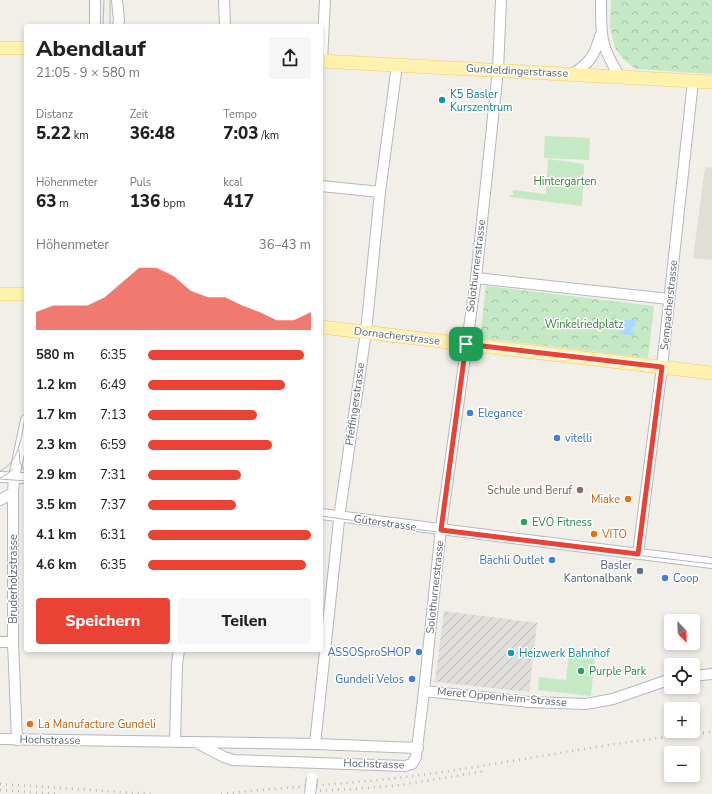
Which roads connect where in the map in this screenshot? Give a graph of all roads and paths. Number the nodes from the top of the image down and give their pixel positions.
1 (95, 0) edge
2 (117, 0) edge
3 (224, 0) edge
4 (325, 0) edge
5 (501, 0) edge
6 (601, 0) edge
7 (95, 24) edge
8 (118, 24) edge
9 (225, 24) edge
10 (601, 34) junction
11 (323, 41) edge
12 (0, 48) edge
13 (24, 48) edge
14 (323, 61) edge
15 (397, 65) junction
16 (498, 70) junction
17 (572, 74) junction
18 (620, 77) junction
19 (693, 81) junction
20 (712, 82) edge
21 (323, 186) edge
22 (380, 192) junction
23 (476, 278) junction
24 (0, 294) edge
25 (24, 294) edge
26 (669, 299) junction
27 (323, 327) edge
28 (366, 332) junction
29 (466, 344) junction
30 (662, 367) junction
31 (712, 373) edge
32 (24, 430) edge
33 (0, 477) edge
34 (14, 477) junction
35 (24, 478) edge
36 (13, 493) junction
37 (0, 500) edge
38 (323, 514) edge
39 (339, 516) junction
40 (441, 530) junction
41 (638, 554) junction
42 (712, 563) edge
43 (0, 642) edge
44 (13, 642) junction
45 (179, 652) edge
46 (712, 674) edge
47 (700, 675) edge
48 (664, 681) edge
49 (424, 690) junction
50 (0, 739) edge
51 (17, 740) junction
52 (175, 742) junction
53 (197, 743) junction
54 (315, 744) junction
55 (418, 748) junction
56 (313, 762) junction
57 (310, 794) edge

1 - 7 street
2 - 8 street
3 - 9 street
4 - 11 street
5 - 16 street, Solothurnerstrasse
6 - 10 street
10 - 17 street
10 - 18 street
12 - 13 main road
14 - 15 main road, Gundeldingerstrasse
15 - 16 main road, Gundeldingerstrasse
15 - 22 street, Pfeffingerstrasse
16 - 17 main road, Gundeldingerstrasse
16 - 23 street, Solothurnerstrasse
17 - 18 main road, Gundeldingerstrasse
18 - 19 main road, Gundeldingerstrasse
19 - 20 main road, Gundeldingerstrasse
19 - 26 street, Sempacherstrasse
21 - 22 street
22 - 28 street, Pfeffingerstrasse
23 - 26 street
23 - 29 street, Solothurnerstrasse
24 - 25 main road
26 - 30 street, Sempacherstrasse
27 - 28 main road, Dornacherstrasse
28 - 29 main road, Dornacherstrasse
28 - 39 street, Pfeffingerstrasse
29 - 30 main road, Dornacherstrasse
29 - 40 street, Solothurnerstrasse
30 - 31 main road, Dornacherstrasse
30 - 41 street, Sempacherstrasse
32 - 34 street, Bruderholzstrasse
33 - 34 street
34 - 35 street
34 - 36 street, Bruderholzstrasse
36 - 37 street
36 - 44 street, Bruderholzstrasse
38 - 39 street, Güterstrasse
39 - 40 street, Güterstrasse
39 - 54 street, Pfeffingerstrasse
40 - 41 street, Güterstrasse
40 - 49 street, Solothurnerstrasse
41 - 42 street, Güterstrasse
43 - 44 street
44 - 51 street, Bruderholzstrasse
45 - 52 street
46 - 47 street
48 - 49 street, Meret Oppenheim-Strasse
49 - 55 street, Solothurnerstrasse
50 - 51 street, Hochstrasse
51 - 52 street, Hochstrasse
52 - 53 street, Hochstrasse
53 - 54 street, Hochstrasse
53 - 56 street, Hochstrasse
54 - 55 street, Hochstrasse
55 - 56 street, Hochstrasse
56 - 57 street, bridge

